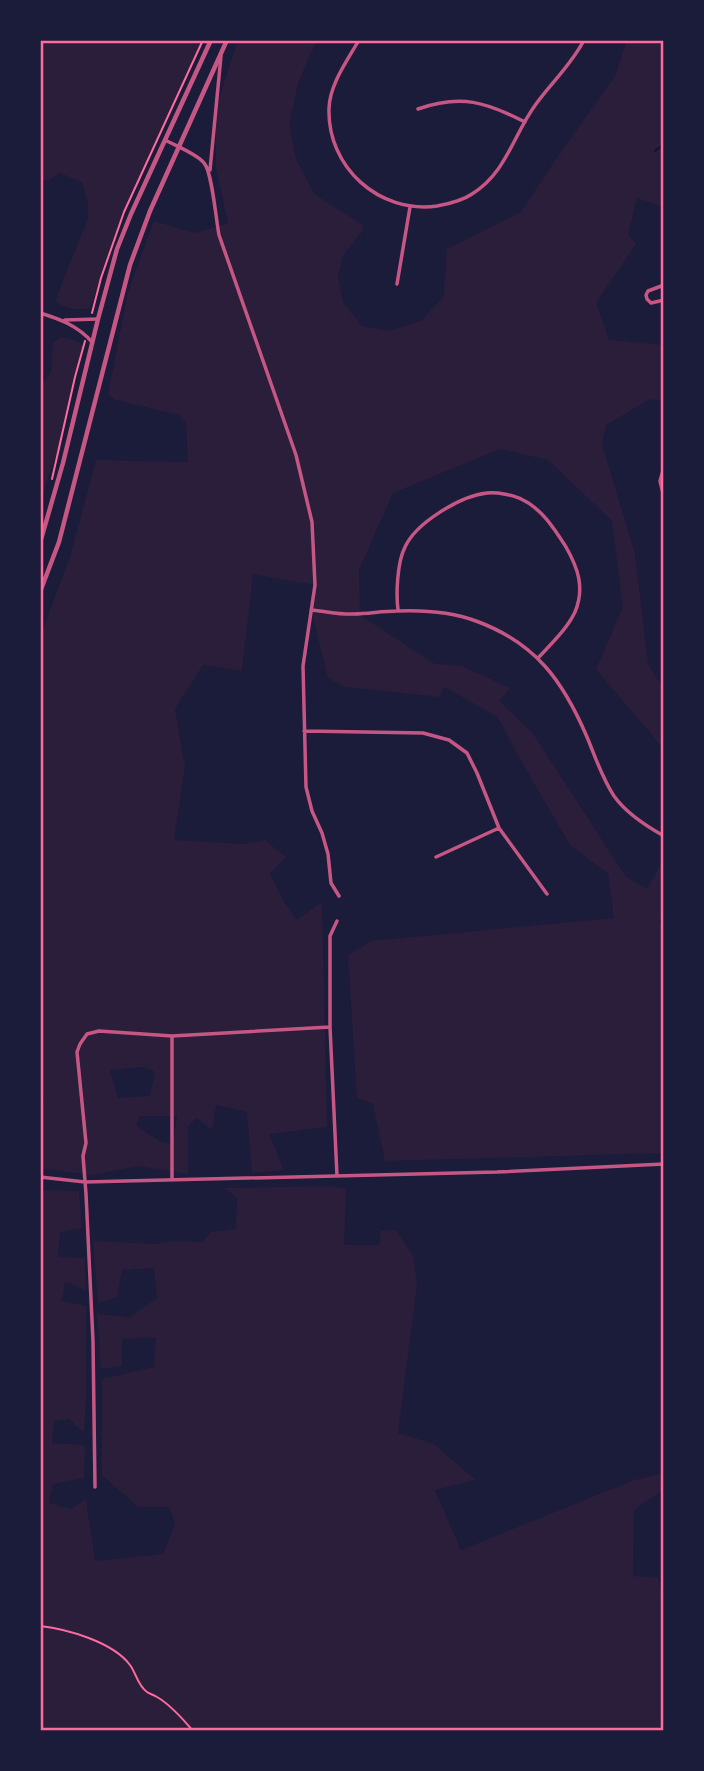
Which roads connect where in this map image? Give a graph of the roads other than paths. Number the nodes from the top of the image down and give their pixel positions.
1 (211, 40) edge
2 (227, 40) edge
3 (359, 40) edge
4 (584, 40) edge
5 (221, 55) junction
6 (418, 109) dead end
7 (524, 122) junction
8 (165, 140) junction
9 (179, 148) junction
10 (210, 172) junction
11 (410, 206) junction
12 (397, 284) dead end
13 (664, 285) edge
14 (664, 300) edge
15 (40, 313) edge
16 (98, 319) junction
17 (62, 320) junction
18 (92, 342) junction
19 (664, 467) edge
20 (664, 497) edge
21 (40, 543) edge
22 (40, 592) edge
23 (311, 610) junction
24 (398, 611) junction
25 (538, 658) junction
26 (304, 731) junction
27 (499, 828) junction
28 (664, 836) edge
29 (436, 857) dead end
30 (547, 894) dead end
31 (340, 896) dead end
32 (337, 921) dead end
33 (330, 1027) junction
34 (172, 1036) junction
35 (664, 1164) edge
36 (337, 1176) junction
37 (40, 1177) edge
38 (172, 1179) junction
39 (85, 1182) junction
40 (95, 1487) dead end

1 - 8 street
2 - 5 street
3 - 11 street
4 - 7 street
5 - 9 street
5 - 10 street
6 - 7 street
7 - 11 street
8 - 9 street
8 - 16 street
9 - 10 street
9 - 22 street
10 - 23 street
11 - 12 street
13 - 14 street
15 - 17 street
16 - 17 street
16 - 18 street
17 - 18 street
18 - 21 street
19 - 20 street
23 - 24 street
23 - 26 street
24 - 25 street
24 - 25 street
25 - 28 street
26 - 27 street
26 - 31 street
27 - 29 street
27 - 30 street
32 - 33 street
33 - 34 street
33 - 36 street
34 - 38 street
34 - 39 street
35 - 36 street
36 - 38 street
37 - 39 street
38 - 39 street
39 - 40 street

